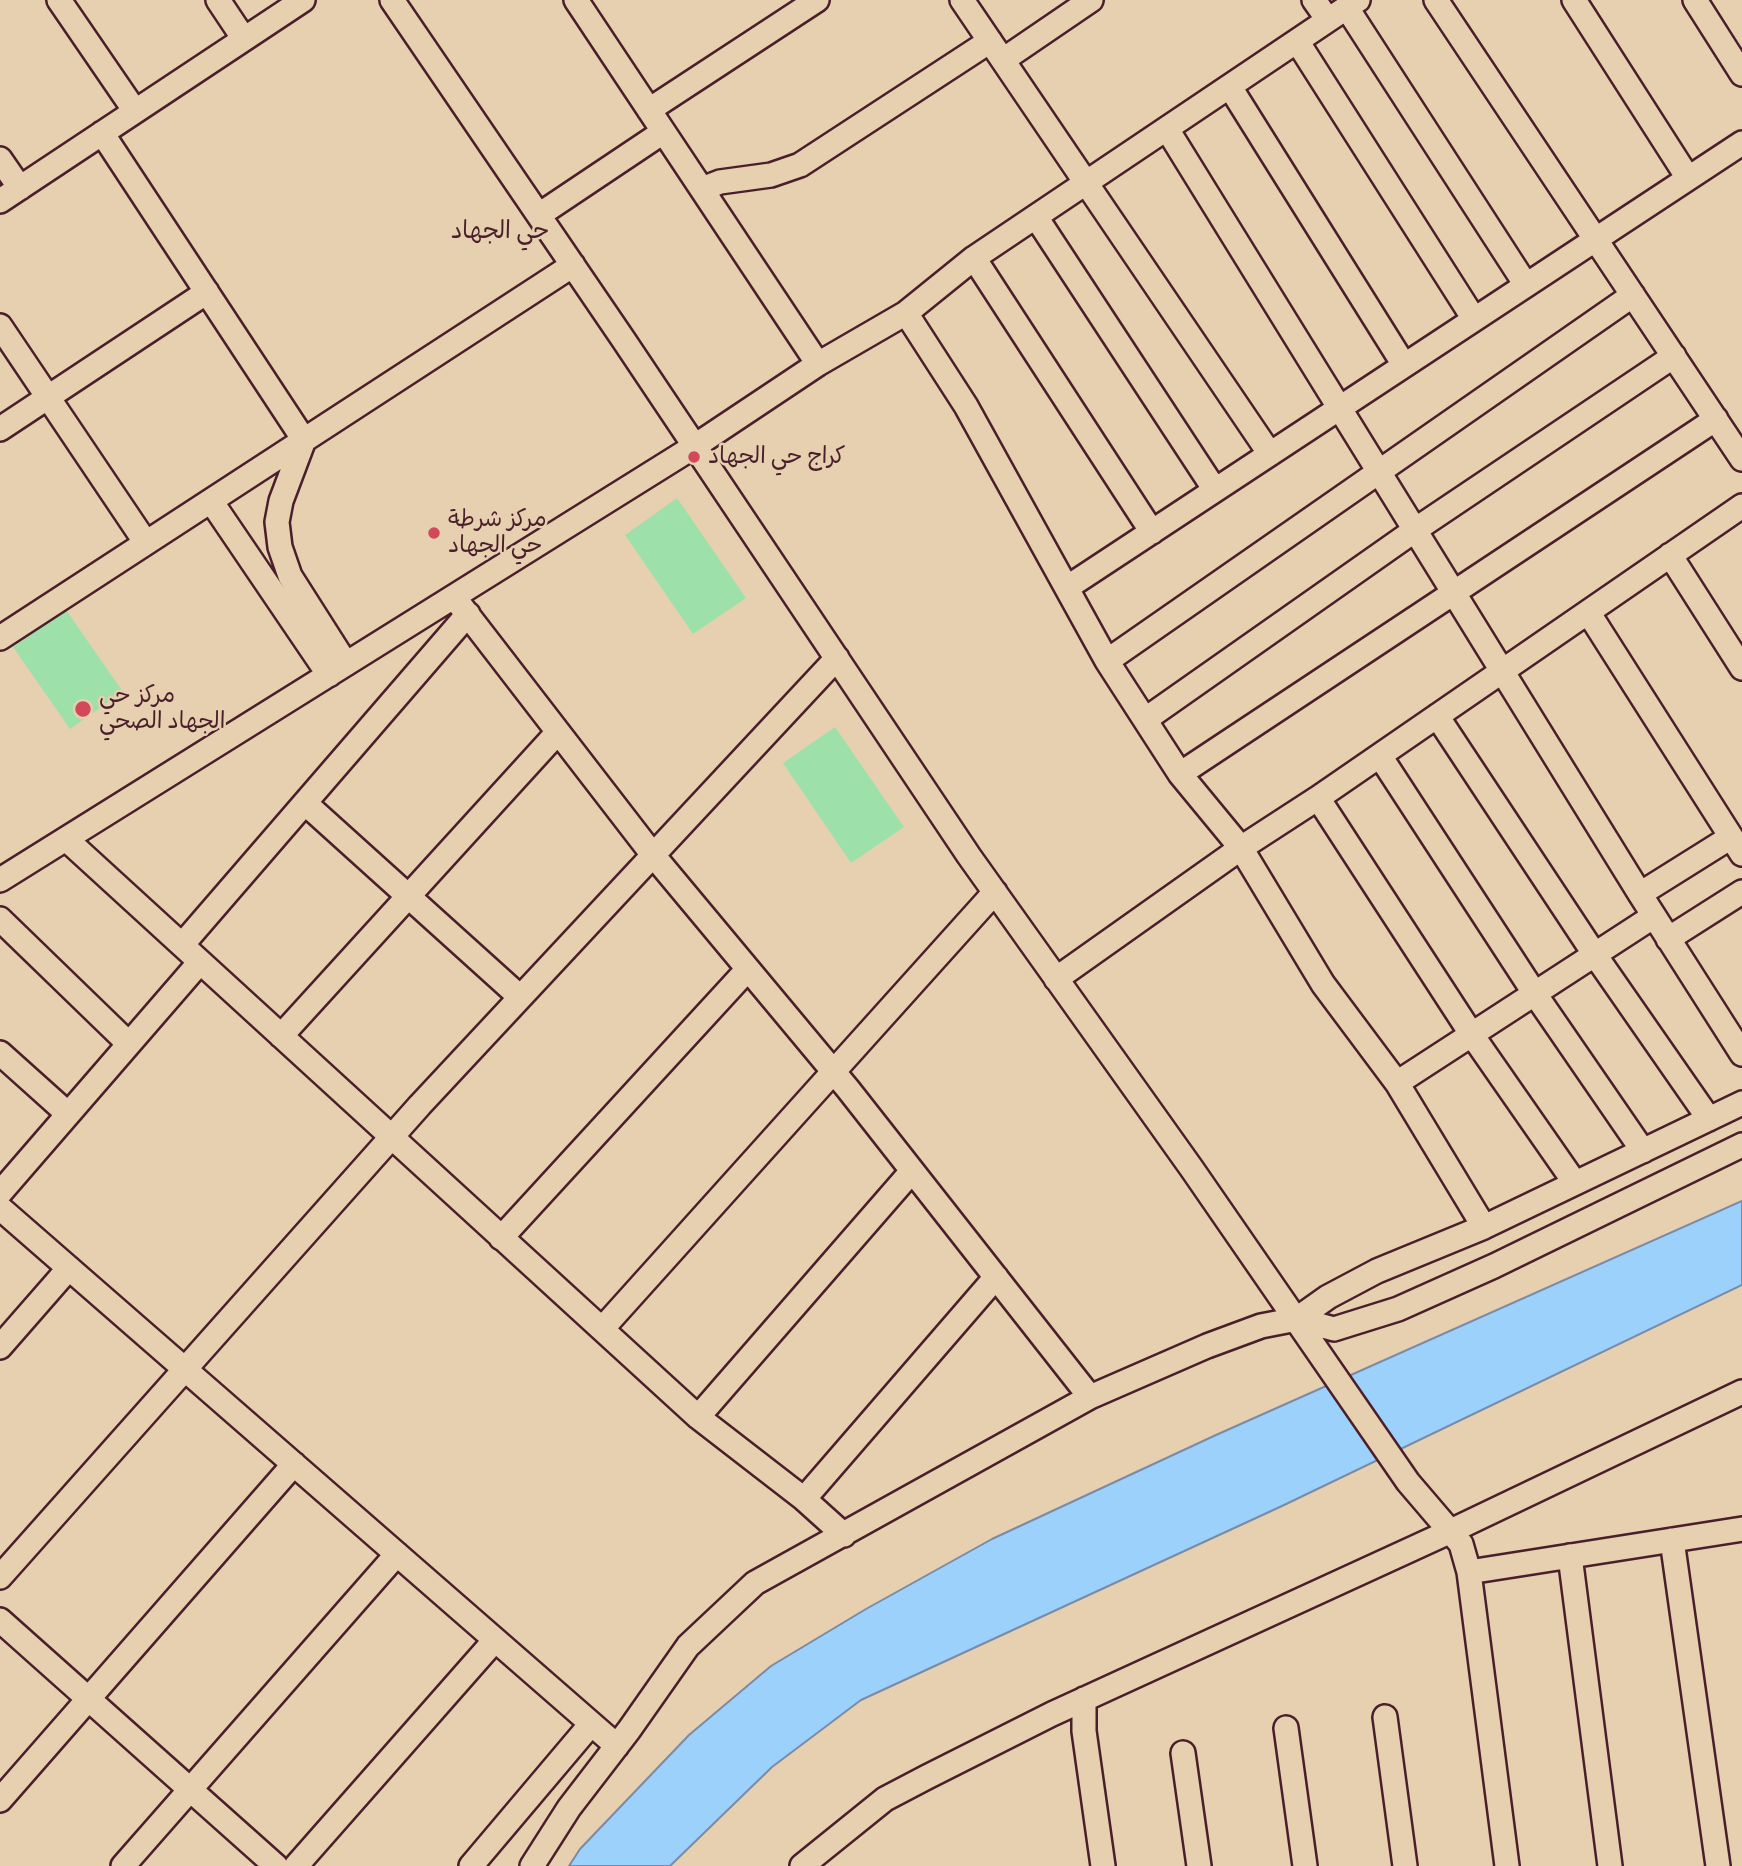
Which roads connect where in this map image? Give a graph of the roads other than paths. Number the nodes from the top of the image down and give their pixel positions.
1 (59, 0) edge
2 (218, 0) edge
3 (303, 0) edge
4 (392, 0) edge
5 (817, 0) edge
6 (962, 0) edge
7 (1091, 0) edge
8 (1314, 0) edge
9 (1436, 0) edge
10 (1574, 0) edge
11 (1695, 0) edge
12 (579, 1) edge
13 (1344, 9) edge
14 (244, 39) junction
15 (1297, 41) junction
16 (997, 50) junction
17 (1742, 74) edge
18 (1230, 87) junction
19 (649, 110) junction
20 (135, 111) junction
21 (1167, 129) junction
22 (663, 132) junction
23 (102, 133) junction
24 (1742, 143) edge
25 (0, 159) edge
26 (1688, 178) junction
27 (1087, 183) junction
28 (20, 188) junction
29 (702, 190) junction
30 (0, 201) edge
31 (539, 215) junction
32 (1036, 217) junction
33 (1596, 239) junction
34 (974, 258) junction
35 (573, 265) junction
36 (1526, 285) junction
37 (207, 292) junction
38 (1633, 295) junction
39 (906, 313) junction
40 (1474, 319) junction
41 (0, 326) edge
42 (1674, 356) junction
43 (818, 364) junction
44 (1404, 365) junction
45 (48, 397) junction
46 (1340, 408) junction
47 (1716, 419) junction
48 (0, 429) edge
49 (304, 440) junction
50 (695, 446) junction
51 (1270, 454) junction
52 (1742, 459) edge
53 (1378, 470) junction
54 (1214, 490) junction
55 (211, 500) junction
56 (1742, 506) edge
57 (1415, 530) junction
58 (1152, 532) junction
59 (146, 543) junction
60 (1670, 555) junction
61 (1068, 587) junction
62 (1452, 590) junction
63 (461, 606) junction
64 (1588, 612) junction
65 (0, 638) edge
66 (836, 658) junction
67 (1107, 661) junction
68 (1742, 668) edge
69 (337, 670) junction
70 (1502, 671) junction
71 (1437, 716) junction
72 (1146, 719) junction
73 (558, 732) junction
74 (1380, 756) junction
75 (1180, 774) junction
76 (1318, 798) junction
77 (305, 803) junction
78 (66, 839) junction
79 (1736, 846) edge
80 (1241, 848) junction
81 (653, 855) junction
82 (0, 880) edge
83 (1742, 891) edge
84 (995, 892) junction
85 (1640, 894) junction
86 (410, 897) junction
87 (1654, 916) junction
88 (0, 919) edge
89 (1668, 939) junction
90 (182, 945) junction
91 (1595, 955) junction
92 (200, 962) junction
93 (747, 970) junction
94 (1056, 979) junction
95 (1535, 994) junction
96 (520, 997) junction
97 (1472, 1035) junction
98 (281, 1036) junction
99 (129, 1044) junction
100 (0, 1054) edge
101 (1742, 1054) edge
102 (833, 1071) junction
103 (1397, 1083) junction
104 (1742, 1103) edge
105 (68, 1115) junction
106 (1709, 1119) junction
107 (391, 1137) junction
108 (1742, 1145) edge
109 (1643, 1151) junction
110 (912, 1171) junction
111 (1575, 1184) junction
112 (0, 1193) edge
113 (0, 1208) edge
114 (1484, 1227) junction
115 (501, 1238) junction
116 (69, 1268) junction
117 (996, 1277) junction
118 (1297, 1320) junction
119 (602, 1329) junction
120 (0, 1348) edge
121 (185, 1367) junction
122 (1742, 1392) edge
123 (1090, 1397) junction
124 (698, 1416) junction
125 (294, 1464) junction
126 (804, 1499) junction
127 (1742, 1529) edge
128 (1451, 1531) junction
129 (844, 1535) junction
130 (1672, 1540) junction
131 (397, 1554) junction
132 (1570, 1556) junction
133 (1469, 1572) junction
134 (0, 1577) edge
135 (0, 1620) edge
136 (495, 1640) junction
137 (89, 1699) junction
138 (1084, 1699) junction
139 (1385, 1717) dead end
140 (592, 1724) junction
141 (1286, 1728) dead end
142 (617, 1746) junction
143 (1183, 1753) dead end
144 (191, 1790) junction
145 (0, 1800) edge
146 (123, 1866) edge
147 (276, 1866) edge
148 (296, 1866) edge
149 (471, 1866) edge
150 (532, 1866) edge
151 (802, 1866) edge
152 (1103, 1866) edge
153 (1199, 1866) edge
154 (1305, 1866) edge
155 (1405, 1866) edge
156 (1507, 1866) edge
157 (1610, 1866) edge
158 (1718, 1866) edge

1 - 20 street
2 - 14 street
3 - 14 street
4 - 31 street
5 - 19 street
6 - 16 street
7 - 16 street
8 - 13 street
9 - 33 street
10 - 26 street
11 - 17 street
12 - 19 street
13 - 15 street
13 - 36 street
14 - 20 street
15 - 18 street
15 - 40 street
16 - 27 street
16 - 29 street
18 - 21 street
18 - 44 street
19 - 22 street
20 - 23 street
21 - 27 street
21 - 46 street
22 - 29 street
22 - 31 street
23 - 28 street
23 - 37 street
24 - 26 street
25 - 28 street
26 - 33 street
27 - 32 street
27 - 51 street
28 - 30 street
29 - 43 street
31 - 35 street
32 - 34 street
32 - 54 street
33 - 36 street
33 - 38 street
34 - 39 street
34 - 58 street
35 - 49 street
35 - 50 street
36 - 40 street
37 - 45 street
37 - 49 street
38 - 42 street
38 - 53 street
39 - 43 street
39 - 61 street
40 - 44 street
41 - 45 street
42 - 47 street
42 - 57 street
43 - 50 street
44 - 46 street
45 - 48 street
45 - 59 street
46 - 51 street
46 - 53 street
47 - 52 street
47 - 62 street
49 - 55 street
49 - 69 street
50 - 63 street
50 - 66 street
51 - 54 street
53 - 57 street
53 - 67 street
54 - 58 street
55 - 59 street
55 - 69 street
56 - 60 street
57 - 62 street
57 - 72 street
58 - 61 street
59 - 65 street
60 - 64 street
60 - 68 street
61 - 67 street
62 - 70 street
62 - 75 street
63 - 69 street
63 - 73 street
63 - 77 street
64 - 70 street
64 - 79 street
66 - 81 street
66 - 84 street
67 - 72 street
69 - 78 street
70 - 71 street
70 - 85 street
71 - 74 street
71 - 91 street
72 - 75 street
73 - 81 street
73 - 86 street
74 - 76 street
74 - 95 street
75 - 80 street
76 - 80 street
76 - 97 street
77 - 86 street
77 - 90 street
78 - 82 street
78 - 90 street
79 - 85 street
80 - 94 street
80 - 103 street
81 - 93 street
81 - 96 street
83 - 89 street
84 - 94 street
84 - 102 street
85 - 87 street
86 - 96 street
86 - 98 street
87 - 89 street
87 - 91 street
88 - 99 street
89 - 101 street
90 - 92 street
91 - 95 street
91 - 106 street
92 - 98 street
92 - 99 street
93 - 102 street
93 - 115 street
94 - 118 street
95 - 97 street
95 - 109 street
96 - 107 street
97 - 103 street
97 - 111 street
98 - 107 street
99 - 105 street
100 - 105 street
102 - 110 street
102 - 119 street
103 - 114 street
104 - 106 street
105 - 112 street
106 - 109 street
107 - 115 street
107 - 121 street
108 - 118 street
109 - 111 street
110 - 117 street
110 - 124 street
111 - 114 street
113 - 116 street
114 - 118 street
115 - 119 street
116 - 120 street
116 - 121 street
117 - 123 street
117 - 126 street
118 - 123 street
118 - 128 street
119 - 124 street
121 - 125 street
121 - 134 street
122 - 128 street
123 - 129 street
124 - 126 street
125 - 131 street
125 - 137 street
126 - 129 street
127 - 130 street
128 - 133 street
128 - 138 street
129 - 142 street
130 - 132 street
130 - 158 street
131 - 136 street
131 - 144 street
132 - 133 street
132 - 157 street
133 - 156 street
135 - 137 street
136 - 140 street
136 - 148 street
137 - 144 street
137 - 145 street
138 - 151 street
138 - 152 street
139 - 155 street
140 - 142 street
140 - 149 street
141 - 154 street
142 - 150 street
143 - 153 street
144 - 146 street
144 - 147 street

